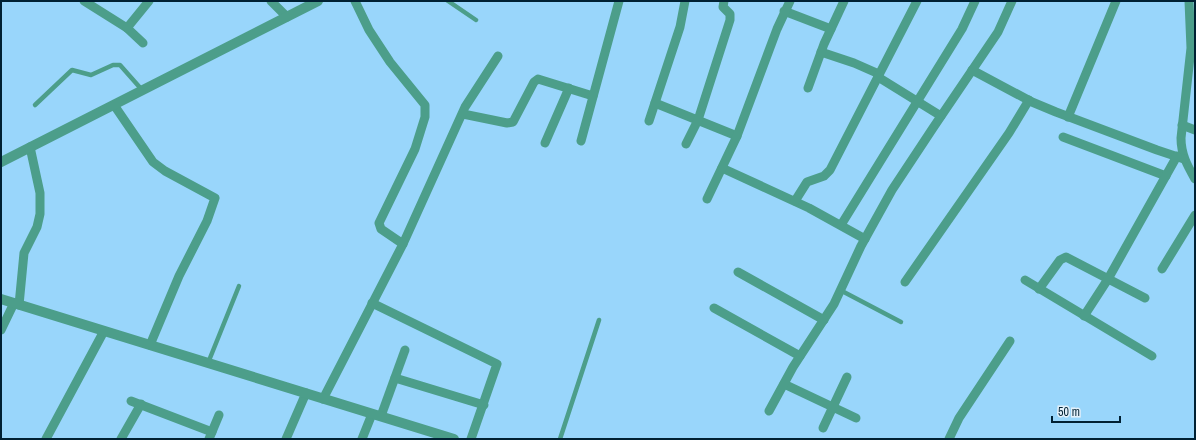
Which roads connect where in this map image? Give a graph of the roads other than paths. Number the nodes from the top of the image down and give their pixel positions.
1 (84, 1) edge
2 (149, 1) edge
3 (271, 1) edge
4 (318, 1) edge
5 (355, 1) edge
6 (448, 1) edge
7 (619, 1) edge
8 (685, 1) edge
9 (724, 1) edge
10 (790, 1) edge
11 (844, 1) edge
12 (917, 1) edge
13 (975, 1) edge
14 (1012, 1) edge
15 (1116, 1) edge
16 (1188, 1) edge
17 (784, 11) junction
18 (287, 17) junction
19 (476, 20) dead end
20 (127, 28) junction
21 (831, 29) junction
22 (143, 43) dead end
23 (1193, 48) edge
24 (821, 52) junction
25 (498, 56) dead end
26 (972, 70) junction
27 (878, 76) junction
28 (1192, 76) edge
29 (568, 88) junction
30 (808, 88) dead end
31 (142, 90) junction
32 (593, 96) junction
33 (1029, 100) junction
34 (918, 101) junction
35 (655, 103) junction
36 (35, 105) dead end
37 (114, 105) junction
38 (462, 114) junction
39 (941, 116) junction
40 (1068, 117) junction
41 (698, 120) junction
42 (649, 121) dead end
43 (1182, 125) junction
44 (1195, 130) edge
45 (737, 136) junction
46 (1063, 137) dead end
47 (581, 141) dead end
48 (545, 143) dead end
49 (686, 144) dead end
50 (30, 148) junction
51 (1180, 157) junction
52 (1, 162) edge
53 (722, 168) junction
54 (1166, 176) junction
55 (1195, 179) edge
56 (707, 199) dead end
57 (795, 201) junction
58 (1195, 215) edge
59 (841, 225) junction
60 (865, 239) junction
61 (403, 244) junction
62 (1162, 269) dead end
63 (738, 272) dead end
64 (1108, 279) junction
65 (1025, 280) dead end
66 (905, 282) dead end
67 (239, 286) dead end
68 (1039, 289) junction
69 (840, 290) junction
70 (1145, 298) dead end
71 (1, 300) edge
72 (372, 302) junction
73 (16, 304) junction
74 (714, 308) dead end
75 (1084, 316) junction
76 (599, 320) dead end
77 (824, 320) junction
78 (901, 322) dead end
79 (1, 330) edge
80 (104, 331) junction
81 (1010, 341) dead end
82 (150, 345) junction
83 (405, 350) dead end
84 (800, 356) junction
85 (1152, 356) dead end
86 (208, 363) junction
87 (847, 377) dead end
88 (395, 378) junction
89 (784, 384) junction
90 (306, 394) junction
91 (323, 398) junction
92 (131, 401) dead end
93 (141, 404) junction
94 (484, 405) junction
95 (832, 407) junction
96 (769, 411) dead end
97 (219, 415) dead end
98 (377, 415) junction
99 (856, 418) dead end
100 (823, 428) dead end
101 (211, 435) edge
102 (46, 439) edge
103 (122, 439) edge
104 (286, 439) edge
105 (362, 439) edge
106 (454, 439) edge
107 (471, 439) edge
108 (560, 439) edge
109 (949, 439) edge

1 - 20 street
2 - 20 street
3 - 18 street
4 - 18 street
5 - 61 street
6 - 19 lane
7 - 32 street
8 - 35 street
9 - 41 street
10 - 17 street
11 - 21 street
12 - 27 street
13 - 34 street
14 - 26 street
15 - 40 street
16 - 23 street
17 - 21 street
17 - 45 street
18 - 31 street
20 - 22 street
21 - 24 street
23 - 28 street
24 - 27 street
24 - 30 street
25 - 38 street
26 - 33 street
26 - 39 street
27 - 34 street
27 - 57 street
28 - 43 street
29 - 32 street
29 - 38 street
29 - 48 street
31 - 36 lane
31 - 37 street
32 - 47 street
33 - 40 street
33 - 66 street
34 - 39 street
34 - 59 street
35 - 41 street
35 - 42 street
37 - 50 street
37 - 82 street
38 - 61 street
39 - 60 street
40 - 51 street
41 - 45 street
41 - 49 street
43 - 44 street
43 - 51 street
45 - 53 street
46 - 54 street
50 - 52 street
50 - 73 street
51 - 54 street
51 - 55 street
53 - 56 street
53 - 57 street
54 - 64 street
57 - 59 street
58 - 62 street
59 - 60 street
60 - 69 street
61 - 72 street
63 - 77 street
64 - 68 street
64 - 70 street
64 - 75 street
65 - 68 street
67 - 86 lane
68 - 75 street
69 - 77 street
69 - 78 lane
71 - 73 street
72 - 91 street
72 - 94 street
73 - 79 street
73 - 80 street
74 - 84 street
75 - 85 street
76 - 108 lane
77 - 84 street
80 - 82 street
80 - 102 street
81 - 109 street
82 - 86 street
83 - 88 street
84 - 89 street
86 - 90 street
87 - 95 street
88 - 94 street
88 - 98 street
89 - 95 street
89 - 96 street
90 - 91 street
90 - 104 street
91 - 98 street
92 - 93 street
93 - 101 street
93 - 103 street
94 - 107 street
95 - 99 street
95 - 100 street
97 - 101 street
98 - 105 street
98 - 106 street

